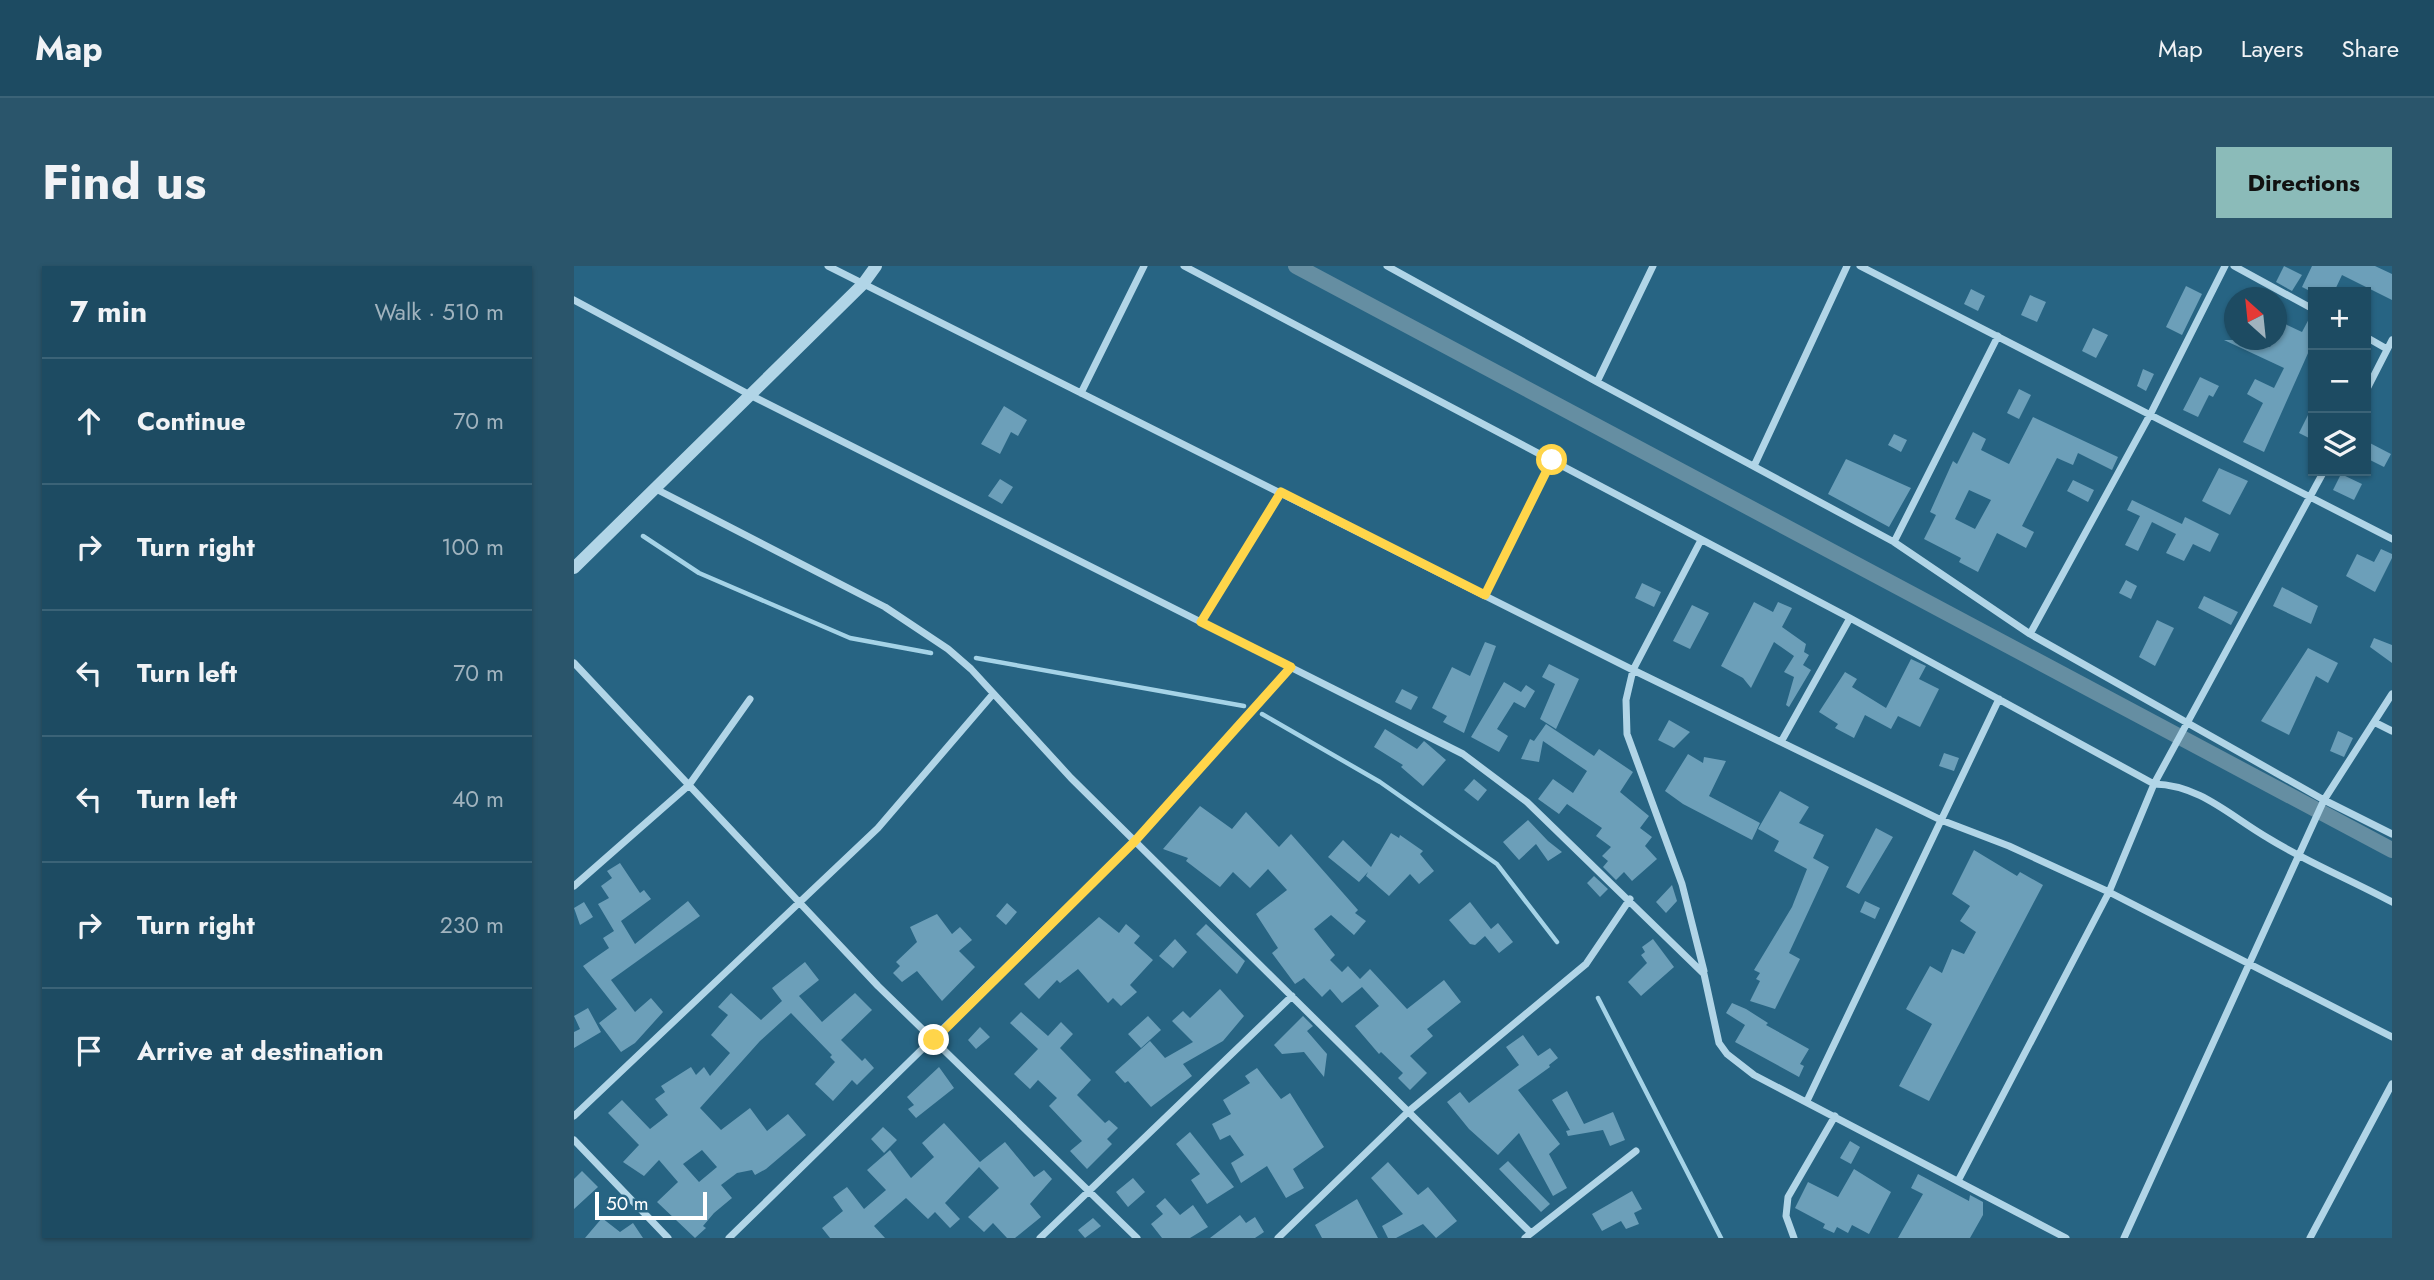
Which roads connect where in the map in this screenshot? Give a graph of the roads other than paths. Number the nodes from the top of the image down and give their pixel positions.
1 (828, 266) edge
2 (876, 266) edge
3 (1144, 266) edge
4 (1184, 266) edge
5 (1387, 266) edge
6 (1653, 266) edge
7 (1847, 266) edge
8 (1860, 266) edge
9 (2225, 266) edge
10 (2234, 266) edge
11 (863, 284) junction
12 (574, 299) edge
13 (2308, 306) edge
14 (1998, 336) junction
15 (2371, 340) edge
16 (2392, 340) edge
17 (2387, 349) junction
18 (2371, 381) edge
19 (1597, 382) junction
20 (1082, 393) junction
21 (752, 396) junction
22 (2151, 412) junction
23 (1552, 460) junction
24 (1754, 466) junction
25 (2322, 476) edge
26 (656, 488) junction
27 (1281, 492) junction
28 (2311, 497) junction
29 (2392, 539) edge
30 (1702, 540) junction
31 (1894, 542) junction
32 (574, 568) edge
33 (1485, 595) junction
34 (1850, 618) junction
35 (1201, 622) junction
36 (2030, 634) junction
37 (574, 663) edge
38 (1291, 667) junction
39 (1633, 670) junction
40 (993, 694) junction
41 (2392, 694) edge
42 (750, 699) dead end
43 (1999, 699) junction
44 (2187, 723) junction
45 (2375, 723) junction
46 (2392, 731) edge
47 (1781, 743) junction
48 (2154, 784) junction
49 (689, 785) junction
50 (2325, 800) junction
51 (1941, 820) junction
52 (2392, 834) edge
53 (1135, 841) junction
54 (2299, 853) junction
55 (574, 886) edge
56 (2109, 892) junction
57 (1630, 899) junction
58 (2392, 902) edge
59 (800, 905) junction
60 (2249, 962) junction
61 (1704, 974) junction
62 (1292, 996) junction
63 (2392, 1037) edge
64 (934, 1040) junction
65 (2392, 1084) edge
66 (1807, 1101) junction
67 (1409, 1111) junction
68 (574, 1116) edge
69 (1835, 1116) junction
70 (574, 1140) edge
71 (1636, 1151) dead end
72 (1958, 1181) junction
73 (1089, 1191) junction
74 (1528, 1235) edge
75 (668, 1238) edge
76 (729, 1238) edge
77 (1040, 1238) edge
78 (1137, 1238) edge
79 (1278, 1238) edge
80 (1794, 1238) edge
81 (2066, 1238) edge
82 (2124, 1238) edge
83 (2310, 1238) edge

1 - 11 street
2 - 11 street
3 - 20 street
4 - 23 street
5 - 19 street
6 - 19 street
7 - 24 street
8 - 14 street
9 - 22 street
10 - 13 street
11 - 20 street
11 - 21 street
12 - 21 street
14 - 22 street
14 - 31 street
15 - 17 street
16 - 17 street
17 - 18 street
19 - 24 street
20 - 27 street
21 - 26 street
21 - 35 street
22 - 28 street
22 - 36 street
23 - 30 street
23 - 33 street
24 - 31 street
25 - 28 street
26 - 32 street
26 - 40 street
27 - 33 street
27 - 35 street
28 - 29 street
28 - 44 street
30 - 34 street
30 - 39 street
31 - 36 street
33 - 39 street
34 - 43 street
34 - 47 street
35 - 38 street
36 - 44 street
37 - 49 street
38 - 53 street
38 - 57 street
39 - 47 street
39 - 61 street
40 - 53 street
40 - 59 street
41 - 45 street
42 - 49 street
43 - 48 street
43 - 51 street
44 - 48 street
44 - 50 street
45 - 46 street
45 - 50 street
47 - 51 street
48 - 54 street
48 - 56 street
49 - 55 street
49 - 59 street
50 - 52 street
50 - 54 street
51 - 56 street
51 - 66 street
53 - 62 street
53 - 64 street
54 - 58 street
54 - 60 street
56 - 60 street
56 - 72 street
57 - 61 street
57 - 67 street
59 - 64 street
59 - 68 street
60 - 63 street
60 - 82 street
61 - 66 street
62 - 67 street
62 - 73 street
64 - 73 street
64 - 76 street
65 - 83 street
66 - 69 street
67 - 74 street
67 - 79 street
69 - 72 street
69 - 80 street
70 - 75 street
71 - 74 street
72 - 81 street
73 - 77 street
73 - 78 street

